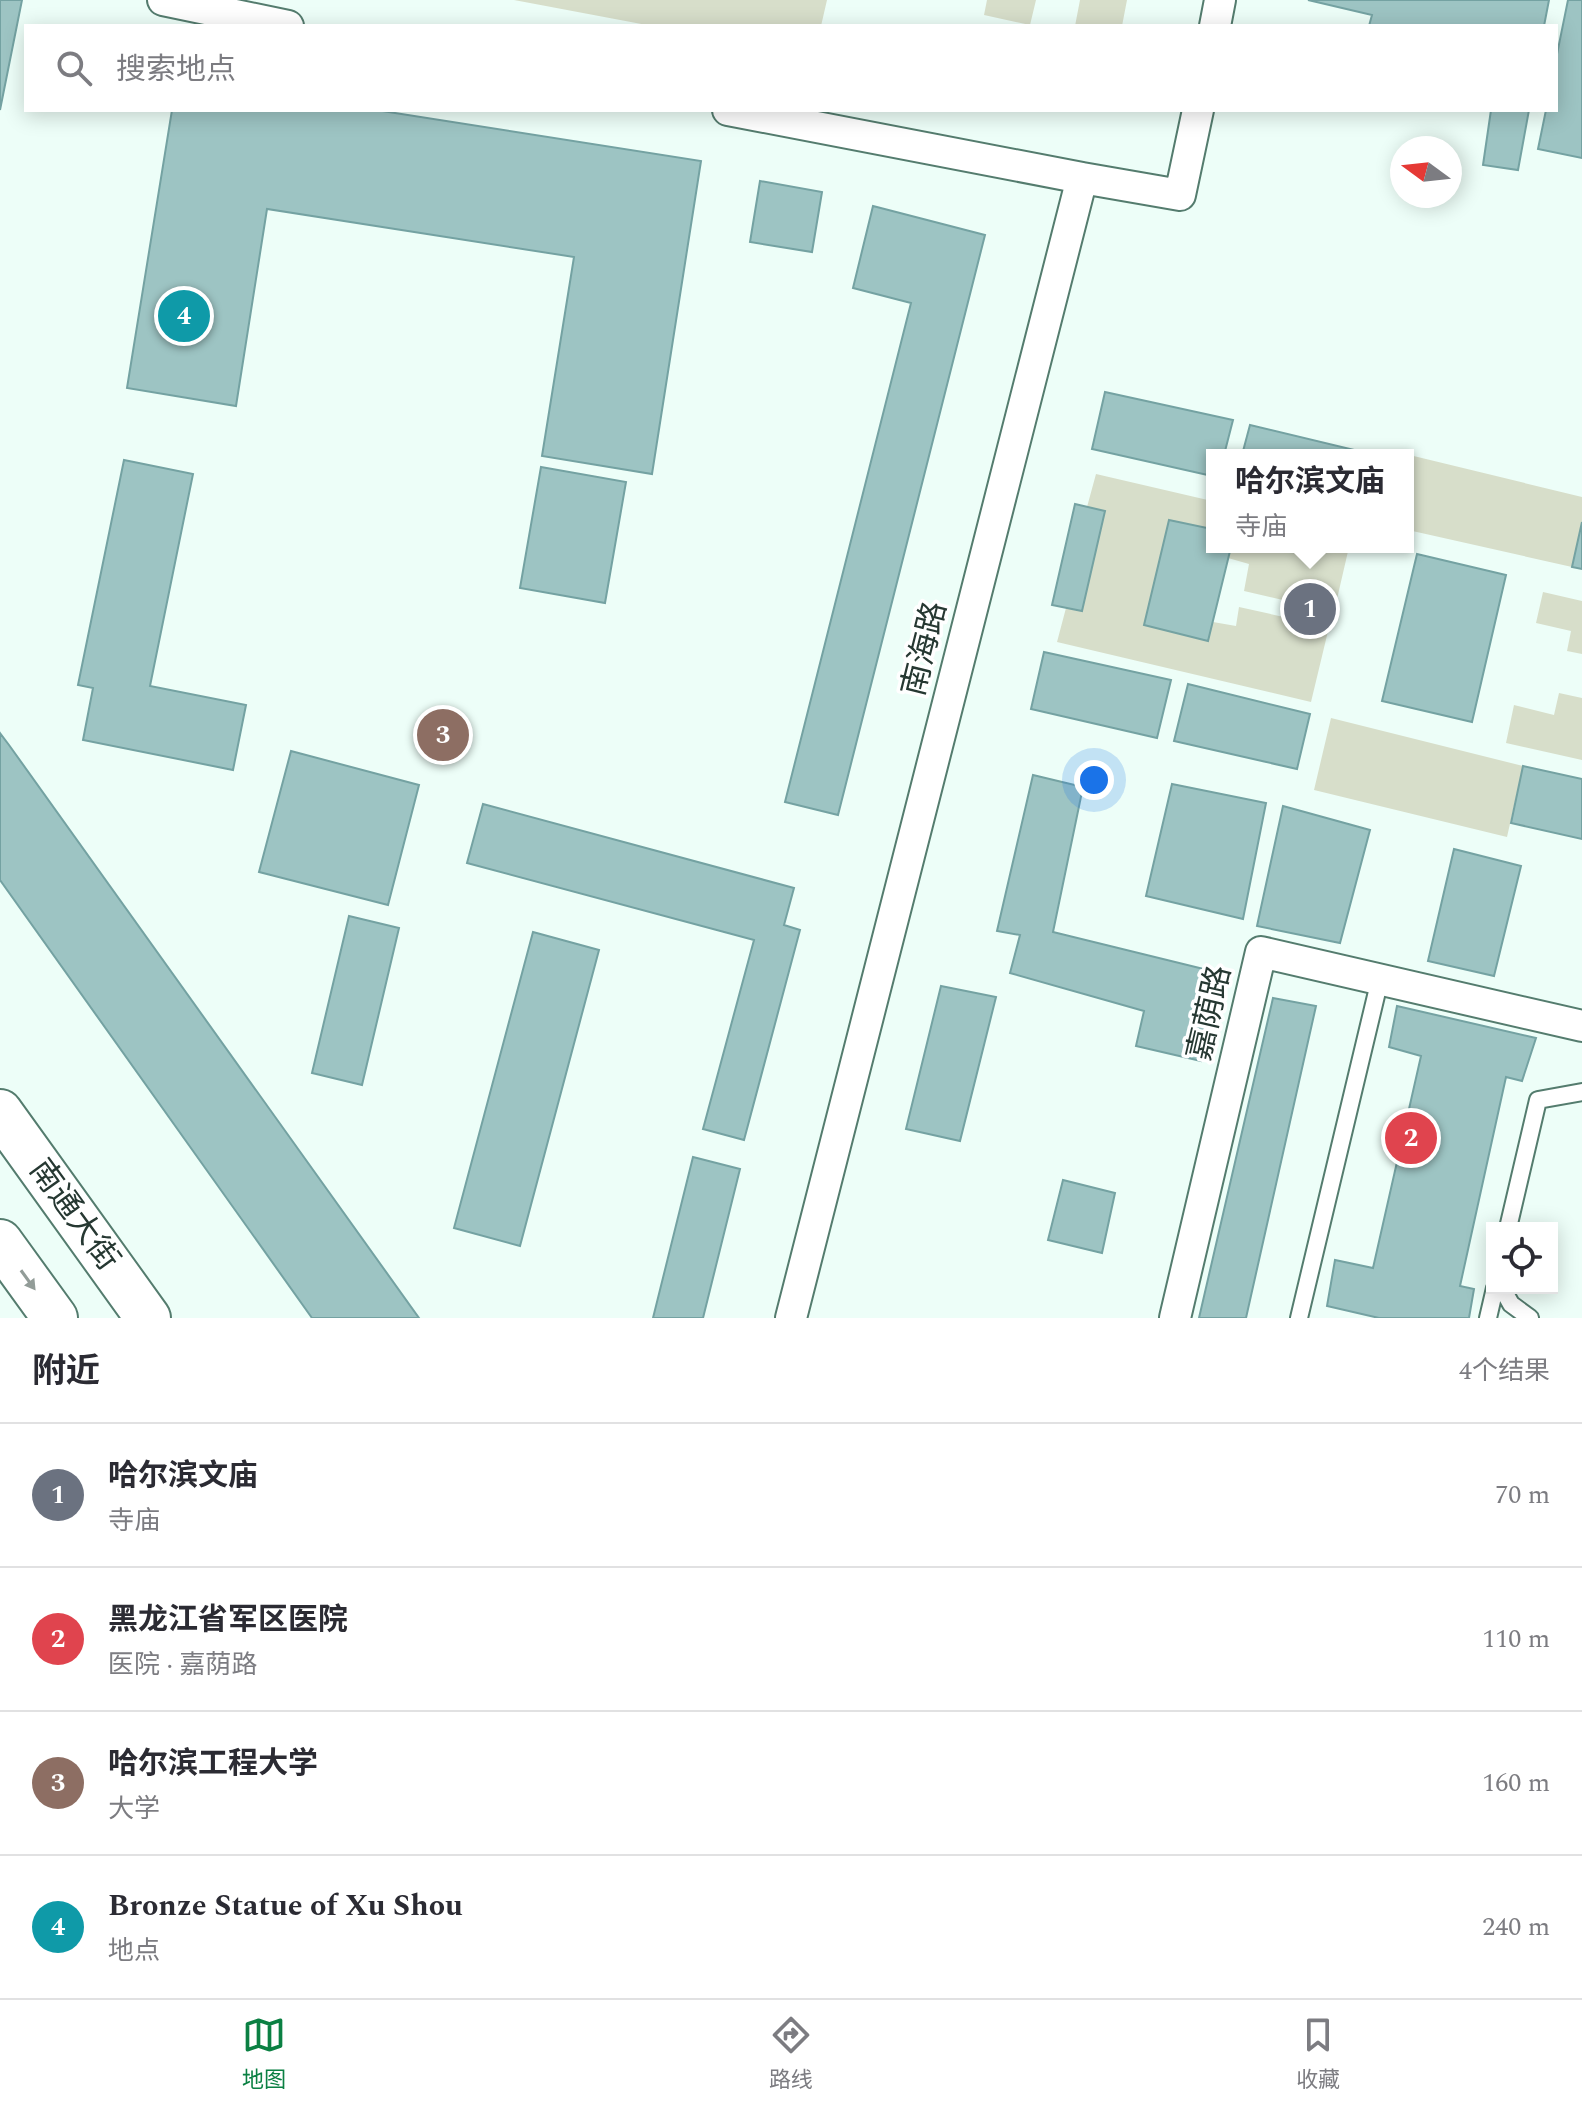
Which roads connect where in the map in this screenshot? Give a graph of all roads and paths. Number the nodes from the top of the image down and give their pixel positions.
1 (163, 0) edge
2 (1220, 0) edge
3 (277, 24) edge
4 (1215, 24) edge
5 (738, 112) edge
6 (1198, 112) edge
7 (1082, 178) junction
8 (1380, 979) junction
9 (1582, 1026) edge
10 (1582, 1092) edge
11 (0, 1112) edge
12 (1509, 1222) edge
13 (0, 1242) edge
14 (1494, 1294) edge
15 (1505, 1294) edge
16 (55, 1318) edge
17 (148, 1318) edge
18 (791, 1318) edge
19 (1175, 1318) edge
20 (1299, 1318) edge
21 (1488, 1318) edge
22 (1530, 1318) edge

1 - 3 street
2 - 4 street
5 - 7 street
6 - 7 street
7 - 18 street, 南海路
8 - 9 street, 嘉荫路
8 - 19 street, 嘉荫路
8 - 20 lane
10 - 12 lane
11 - 17 highway, 南通大街
13 -> 16 highway
14 - 21 lane
15 - 22 lane

